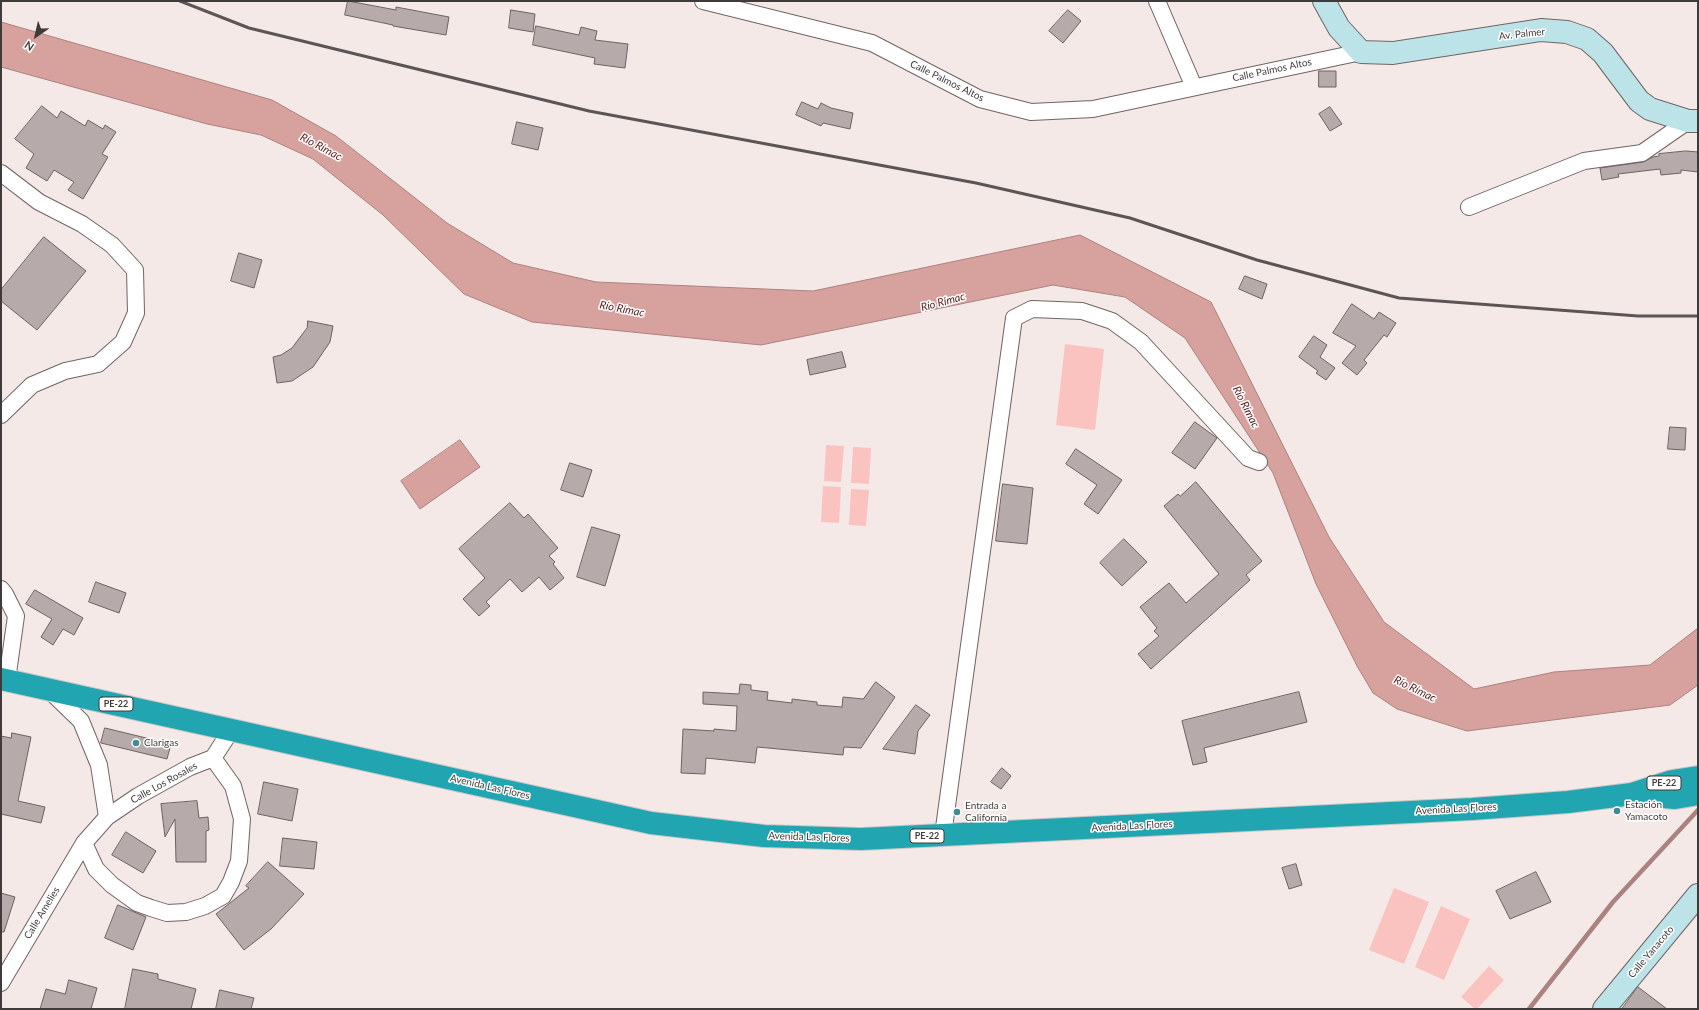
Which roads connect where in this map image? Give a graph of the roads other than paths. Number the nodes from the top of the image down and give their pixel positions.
1 (703, 1) edge
2 (1157, 1) edge
3 (1324, 1) edge
4 (1361, 52) junction
5 (1194, 87) junction
6 (1693, 121) edge
7 (1, 173) edge
8 (1469, 207) dead end
9 (1, 415) edge
10 (1259, 462) dead end
11 (1, 589) edge
12 (4, 679) edge
13 (48, 689) junction
14 (232, 729) junction
15 (214, 758) junction
16 (1698, 777) edge
17 (1632, 794) junction
18 (1698, 794) edge
19 (107, 817) junction
20 (943, 835) junction
21 (84, 843) junction
22 (1698, 895) edge
23 (1, 983) edge
24 (1604, 1009) edge

1 - 5 street, Calle Palmos Altos
2 - 5 street
3 - 4 street
4 - 5 street, Calle Palmos Altos
4 - 6 street, Av. Palmer
6 - 8 street
7 - 9 street
10 - 20 street
11 - 12 street
12 - 13 highway, Avenida Las Flores / PE-22
13 - 14 highway, Avenida Las Flores / PE-22
13 - 19 street
14 - 15 street
14 - 20 highway, Avenida Las Flores / PE-22
15 - 19 street, Calle Los Rosales
15 - 21 street
16 - 17 highway, Avenida Las Flores / PE-22
17 - 18 highway, Avenida Las Flores / PE-22
17 - 20 highway, Avenida Las Flores / PE-22
19 - 21 street, Calle Los Rosales
21 - 23 street, Calle Amelies
22 - 24 street, Calle Yanacoto

